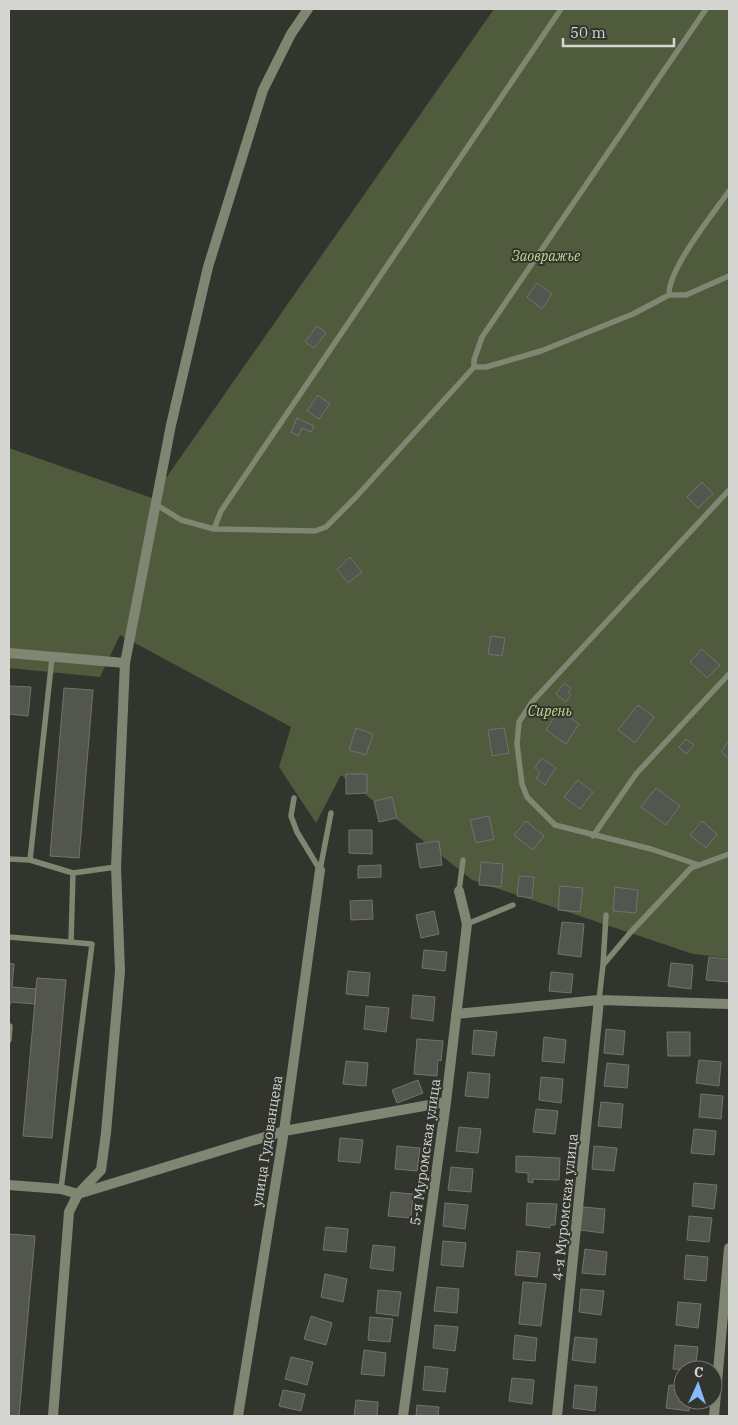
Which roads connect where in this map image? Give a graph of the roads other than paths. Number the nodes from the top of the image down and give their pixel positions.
1 (308, 9) edge
2 (561, 9) edge
3 (706, 9) edge
4 (729, 190) edge
5 (729, 276) edge
6 (669, 295) junction
7 (474, 367) junction
8 (729, 490) edge
9 (157, 505) junction
10 (214, 529) junction
11 (9, 653) edge
12 (52, 658) junction
13 (125, 663) junction
14 (729, 674) edge
15 (294, 798) dead end
16 (331, 813) dead end
17 (592, 836) junction
18 (729, 854) edge
19 (9, 859) edge
20 (30, 860) junction
21 (463, 860) dead end
22 (699, 864) junction
23 (116, 867) junction
24 (320, 870) junction
25 (73, 873) junction
26 (459, 891) joint
27 (513, 905) dead end
28 (606, 915) dead end
29 (467, 924) junction
30 (9, 937) edge
31 (71, 942) junction
32 (603, 965) junction
33 (599, 1000) junction
34 (729, 1004) edge
35 (456, 1014) junction
36 (10, 1026) dead end
37 (9, 1040) edge
38 (446, 1102) junction
39 (284, 1131) junction
40 (9, 1185) edge
41 (61, 1189) junction
42 (78, 1194) junction
43 (729, 1248) edge
44 (52, 1416) edge
45 (238, 1416) edge
46 (404, 1416) edge
47 (557, 1416) edge
48 (714, 1416) edge

1 - 9 street
2 - 10 lane
3 - 7 lane
4 - 6 lane
5 - 6 lane
6 - 7 lane
7 - 10 lane
8 - 17 lane
9 - 10 lane
9 - 13 street
11 - 12 street
12 - 13 street
12 - 20 lane
13 - 23 street
14 - 17 lane
15 - 24 lane
16 - 24 lane
17 - 22 lane
18 - 22 lane
19 - 20 lane
20 - 25 lane
21 - 26 lane
22 - 32 lane
23 - 25 lane
23 - 42 street
24 - 39 street, улица Гудованцева
25 - 31 lane
26 - 29 street, 5-я Муромская улица
27 - 29 lane
28 - 32 lane
29 - 35 street, 5-я Муромская улица
30 - 31 lane
31 - 41 lane
32 - 33 lane
33 - 34 street
33 - 35 street
33 - 47 street, 4-я Муромская улица
35 - 38 street, 5-я Муромская улица
36 - 37 lane
38 - 39 street
38 - 46 street, 5-я Муромская улица
39 - 42 street
39 - 45 street, улица Гудованцева
40 - 41 street
41 - 42 street
42 - 44 street
43 - 48 street

